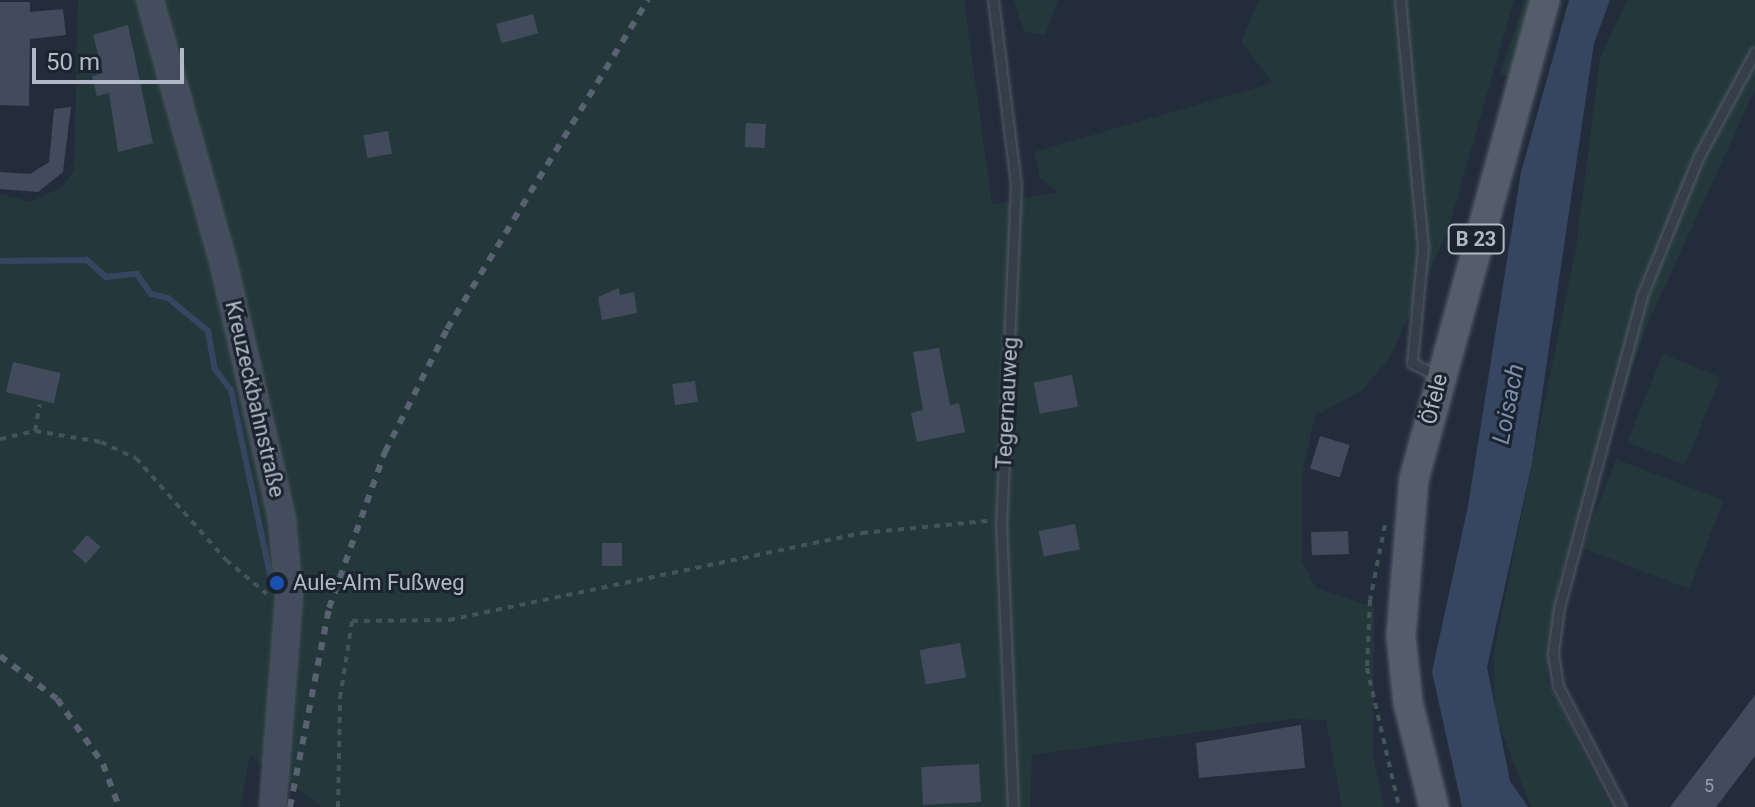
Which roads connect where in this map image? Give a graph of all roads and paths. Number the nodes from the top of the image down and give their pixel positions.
1 (150, 0) edge
2 (993, 0) edge
3 (1400, 0) edge
4 (1545, 0) edge
5 (1755, 52) edge
6 (1439, 377) junction
7 (40, 404) dead end
8 (35, 431) junction
9 (0, 439) edge
10 (1001, 521) junction
11 (289, 597) junction
12 (273, 807) edge
13 (338, 807) edge
14 (1013, 807) edge
15 (1434, 807) edge
16 (1621, 807) edge

1 - 11 street, Kreuzeckbahnstraße
2 - 10 lane, Tegernauweg
3 - 6 lane
4 - 6 main road, Öfele / B 23
5 - 16 lane
6 - 15 main road, Öfele / B 23
7 - 8 path
8 - 9 path
8 - 11 path
10 - 13 path
10 - 14 lane, Tegernauweg
11 - 12 street, Kreuzeckbahnstraße

